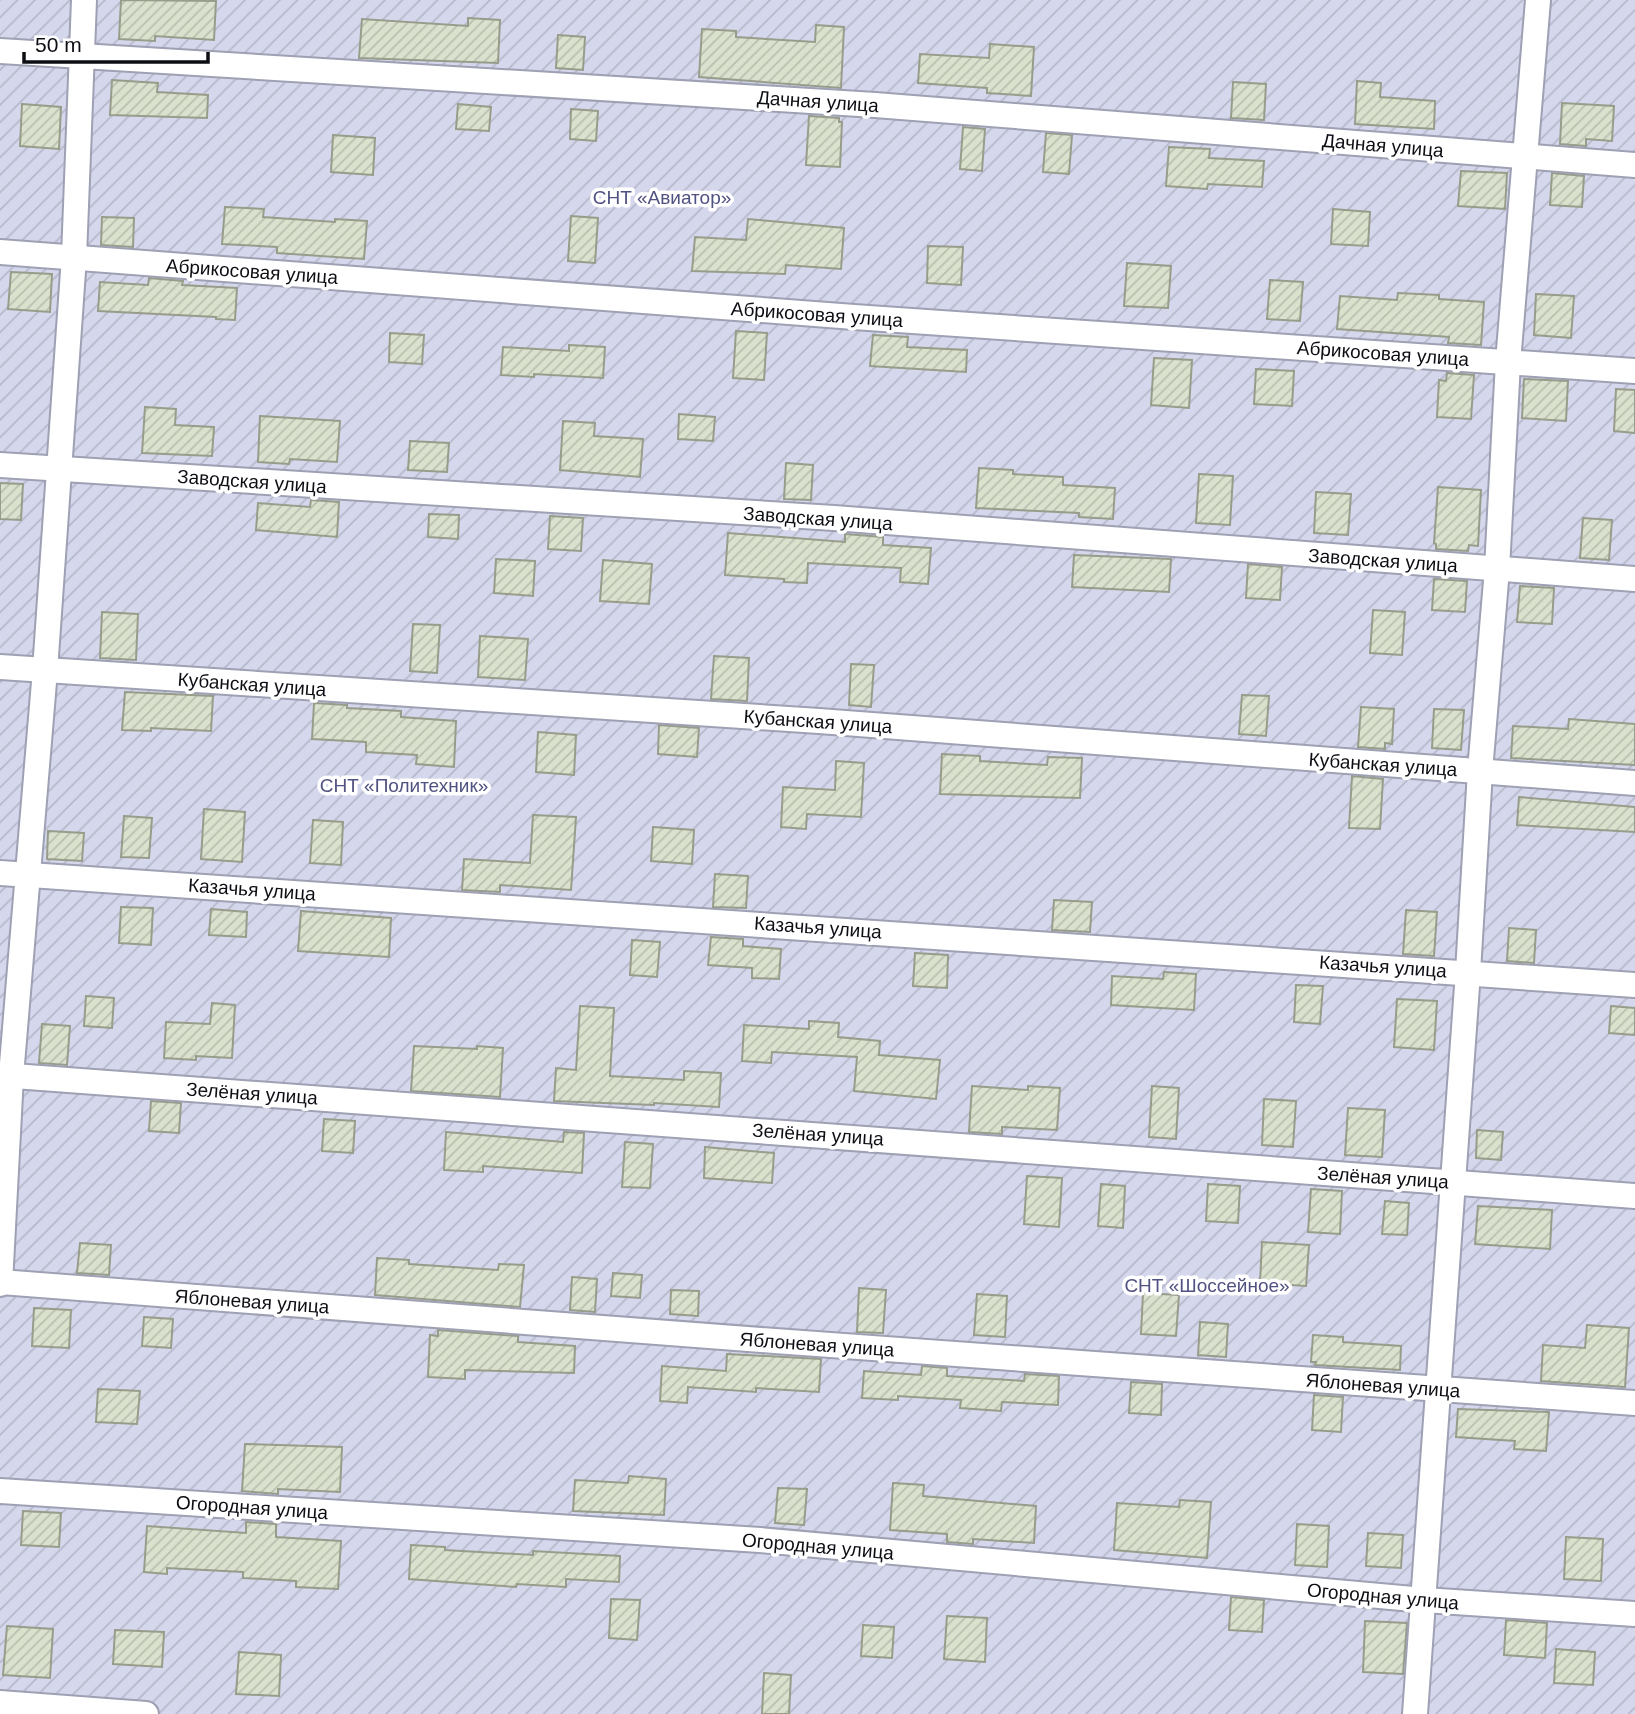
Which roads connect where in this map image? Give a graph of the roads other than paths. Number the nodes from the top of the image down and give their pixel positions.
1 (84, 0) edge
2 (1538, 0) edge
3 (0, 51) edge
4 (81, 57) junction
5 (1525, 157) junction
6 (1635, 165) edge
7 (0, 252) edge
8 (74, 257) junction
9 (1508, 362) junction
10 (1635, 371) edge
11 (0, 465) edge
12 (59, 469) junction
13 (1497, 569) junction
14 (1635, 579) edge
15 (0, 667) edge
16 (45, 670) junction
17 (1480, 771) junction
18 (1635, 783) edge
19 (0, 873) edge
20 (28, 874) junction
21 (1468, 972) junction
22 (1635, 985) edge
23 (6, 1075) edge
24 (1452, 1182) junction
25 (1635, 1196) edge
26 (0, 1282) edge
27 (1438, 1389) junction
28 (1635, 1403) edge
29 (0, 1491) edge
30 (1424, 1600) junction
31 (1635, 1614) edge
32 (0, 1703) edge
33 (146, 1714) edge
34 (1415, 1714) edge

1 - 4 street
2 - 5 street
3 - 4 street, Дачная улица
4 - 5 street, Дачная улица
4 - 8 street
5 - 6 street, Дачная улица
5 - 9 street
7 - 8 street, Абрикосовая улица
8 - 9 street, Абрикосовая улица
8 - 12 street
9 - 10 street, Абрикосовая улица
9 - 13 street
11 - 12 street, Заводская улица
12 - 13 street, Заводская улица
12 - 16 street
13 - 14 street, Заводская улица
13 - 17 street
15 - 16 street, Кубанская улица
16 - 17 street, Кубанская улица
16 - 20 street
17 - 18 street, Кубанская улица
17 - 21 street
19 - 20 street, Казачья улица
20 - 21 street, Казачья улица
20 - 23 street
21 - 22 street, Казачья улица
21 - 24 street
23 - 24 street, Зелёная улица
23 - 26 street
24 - 25 street, Зелёная улица
24 - 27 street
26 - 27 street, Яблоневая улица
27 - 28 street, Яблоневая улица
27 - 30 street
29 - 30 street, Огородная улица
30 - 31 street, Огородная улица
30 - 34 street
32 - 33 street

